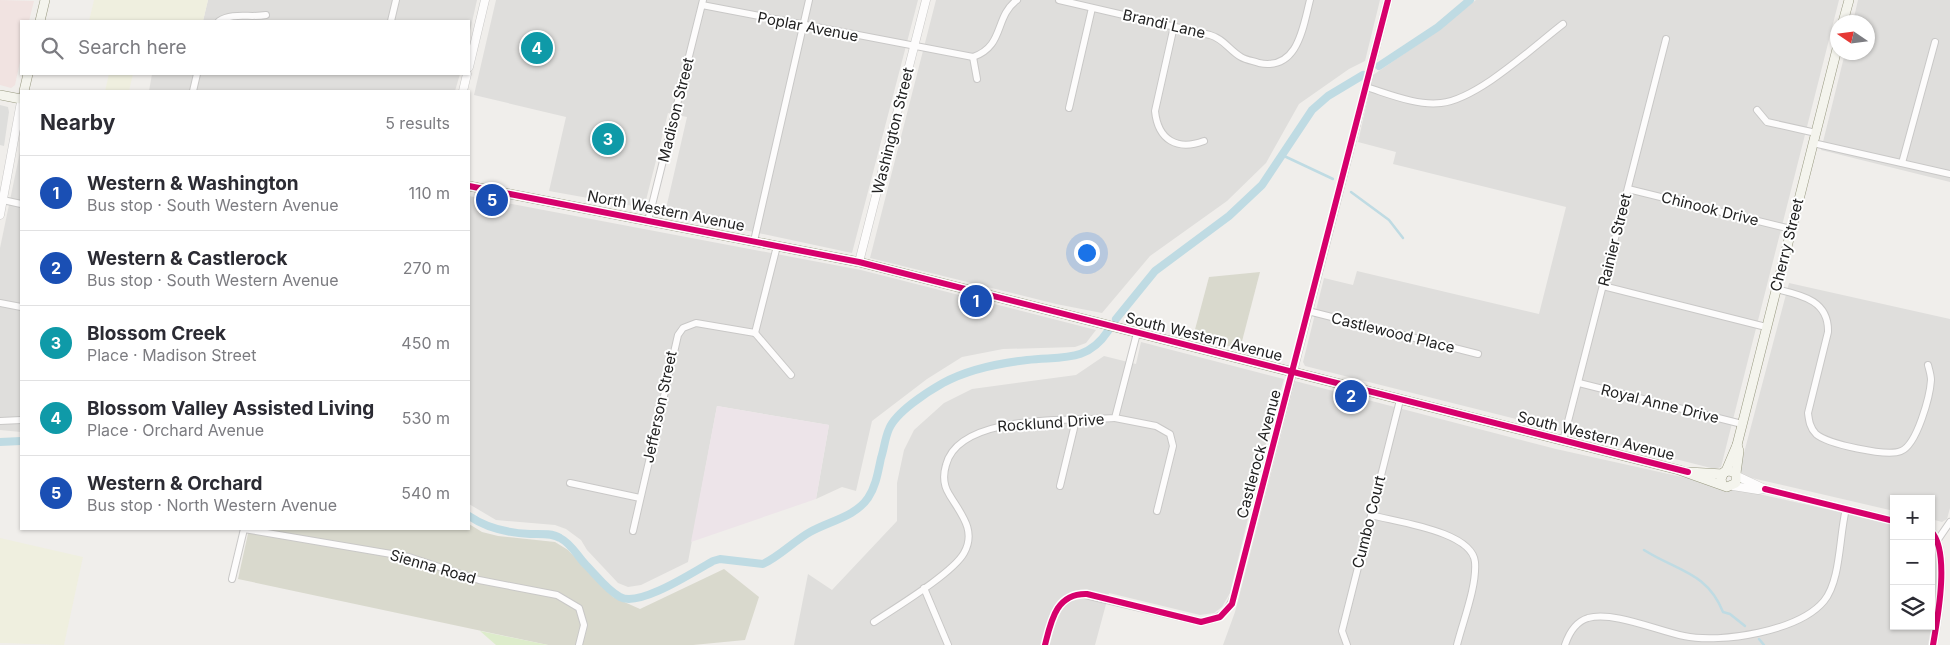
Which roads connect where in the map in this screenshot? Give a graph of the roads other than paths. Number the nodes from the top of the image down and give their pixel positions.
1 (45, 0) edge
2 (396, 0) edge
3 (485, 0) edge
4 (809, 0) edge
5 (926, 0) edge
6 (1017, 0) edge
7 (1059, 0) edge
8 (1310, 0) edge
9 (1388, 0) edge
10 (1849, 0) edge
11 (703, 2) edge
12 (1092, 8) junction
13 (266, 15) dead end
14 (1845, 15) edge
15 (40, 20) edge
16 (222, 20) edge
17 (391, 20) edge
18 (1564, 24) dead end
19 (802, 26) junction
20 (1174, 26) junction
21 (1666, 38) dead end
22 (1935, 42) dead end
23 (915, 45) junction
24 (973, 57) junction
25 (1834, 60) edge
26 (470, 63) edge
27 (28, 75) edge
28 (197, 75) edge
29 (467, 75) edge
30 (977, 79) dead end
31 (1366, 87) junction
32 (24, 90) edge
33 (193, 90) edge
34 (463, 90) edge
35 (0, 94) edge
36 (20, 101) edge
37 (20, 106) edge
38 (1068, 108) dead end
39 (1757, 110) dead end
40 (1814, 138) junction
41 (1204, 142) dead end
42 (1902, 163) junction
43 (1950, 174) edge
44 (470, 186) edge
45 (1628, 189) junction
46 (3, 200) junction
47 (20, 204) edge
48 (0, 215) edge
49 (648, 221) junction
50 (1791, 229) junction
51 (754, 241) junction
52 (777, 246) junction
53 (859, 262) junction
54 (1604, 286) junction
55 (1776, 289) junction
56 (0, 303) edge
57 (20, 307) edge
58 (1308, 311) junction
59 (1766, 327) junction
60 (755, 333) junction
61 (1137, 333) junction
62 (1478, 354) dead end
63 (1928, 365) dead end
64 (1293, 372) junction
65 (791, 375) dead end
66 (1578, 383) junction
67 (1400, 400) junction
68 (1115, 418) junction
69 (20, 420) edge
70 (1076, 420) junction
71 (0, 421) edge
72 (1742, 424) junction
73 (1563, 441) junction
74 (1737, 445) junction
75 (1688, 472) junction
76 (1724, 472) junction
77 (1736, 475) junction
78 (570, 483) dead end
79 (1722, 484) junction
80 (1060, 486) dead end
81 (1733, 486) junction
82 (1765, 489) junction
83 (640, 498) junction
84 (1846, 509) junction
85 (1157, 511) dead end
86 (1371, 516) junction
87 (1890, 520) edge
88 (1950, 522) edge
89 (244, 530) edge
90 (250, 530) edge
91 (633, 531) dead end
92 (1950, 533) edge
93 (1935, 534) edge
94 (1939, 538) junction
95 (232, 580) dead end
96 (924, 588) junction
97 (874, 622) dead end
98 (1686, 637) junction
99 (580, 645) edge
100 (948, 645) edge
101 (1045, 645) edge
102 (1347, 645) edge
103 (1457, 645) edge
104 (1565, 645) edge
105 (1684, 645) edge
106 (1933, 645) edge

1 - 15 main road
2 - 17 street
3 - 26 street
4 - 19 street
5 - 23 street, Washington Street
6 - 24 street
7 - 12 street, Brandi Lane
8 - 20 street, Brandi Lane
9 - 31 street, Castlerock Avenue
10 - 14 main road
11 - 19 street, Poplar Avenue
11 - 49 street, Madison Street
12 - 20 street, Brandi Lane
12 - 38 street
13 - 16 street
18 - 31 street
19 - 23 street, Poplar Avenue
19 - 51 street
20 - 41 street
21 - 45 street, Rainier Street
22 - 42 street
23 - 24 street
23 - 53 street, Washington Street
24 - 30 street
25 - 40 main road, Cherry Street
27 - 32 main road
28 - 33 street
29 - 34 street
31 - 58 street, Castlerock Avenue
35 - 36 main road
37 - 46 street
39 - 40 street
40 - 42 street
40 - 50 main road, Cherry Street
42 - 43 street
44 - 49 main road, North Western Avenue
45 - 50 street, Chinook Drive
45 - 54 street, Rainier Street
46 - 47 street
46 - 48 street
49 - 51 main road, North Western Avenue
50 - 55 main road, Cherry Street
51 - 52 main road, North Western Avenue
52 - 53 main road, North Western Avenue
52 - 60 street
53 - 61 main road, South Western Avenue
54 - 59 street
54 - 66 street, Rainier Street
55 - 59 main road, Cherry Street
55 - 63 street
56 - 57 street
58 - 62 street, Castlewood Place
58 - 64 street, Castlerock Avenue
59 - 72 main road, Cherry Street
60 - 65 street
60 - 83 street, Jefferson Street
61 - 64 main road, South Western Avenue
61 - 68 street, Rocklund Drive
64 - 67 main road, South Western Avenue
64 - 101 street, Castlerock Avenue
66 - 72 street, Royal Anne Drive
66 - 73 street, Rainier Street
67 - 73 main road, South Western Avenue
67 - 86 street, Cumbo Court
68 - 70 street, Rocklund Drive
68 - 85 street
69 - 71 street
70 - 80 street
70 - 96 street, Rocklund Drive
72 - 74 main road, Cherry Street
73 - 75 main road, South Western Avenue
74 - 76 main road, Cherry Street
74 - 77 main road, Cherry Street
75 - 76 main road, South Western Avenue
75 - 79 main road, South Western Avenue
76 - 77 main road, South Western Avenue
76 - 79 main road, Cherry Street
77 - 81 main road, Cherry Street
77 - 82 street
78 - 83 street
79 - 81 main road, South Western Avenue
81 - 82 street
82 - 84 street
83 - 91 street, Jefferson Street
84 - 87 street
84 - 98 street
86 - 102 street, Cumbo Court
86 - 103 street
88 - 94 street
89 - 95 street
90 - 99 street, Sienna Road
92 - 94 street
93 - 94 street
94 - 106 street
96 - 97 street, Rocklund Drive
96 - 100 street
98 - 104 street
98 - 105 street

